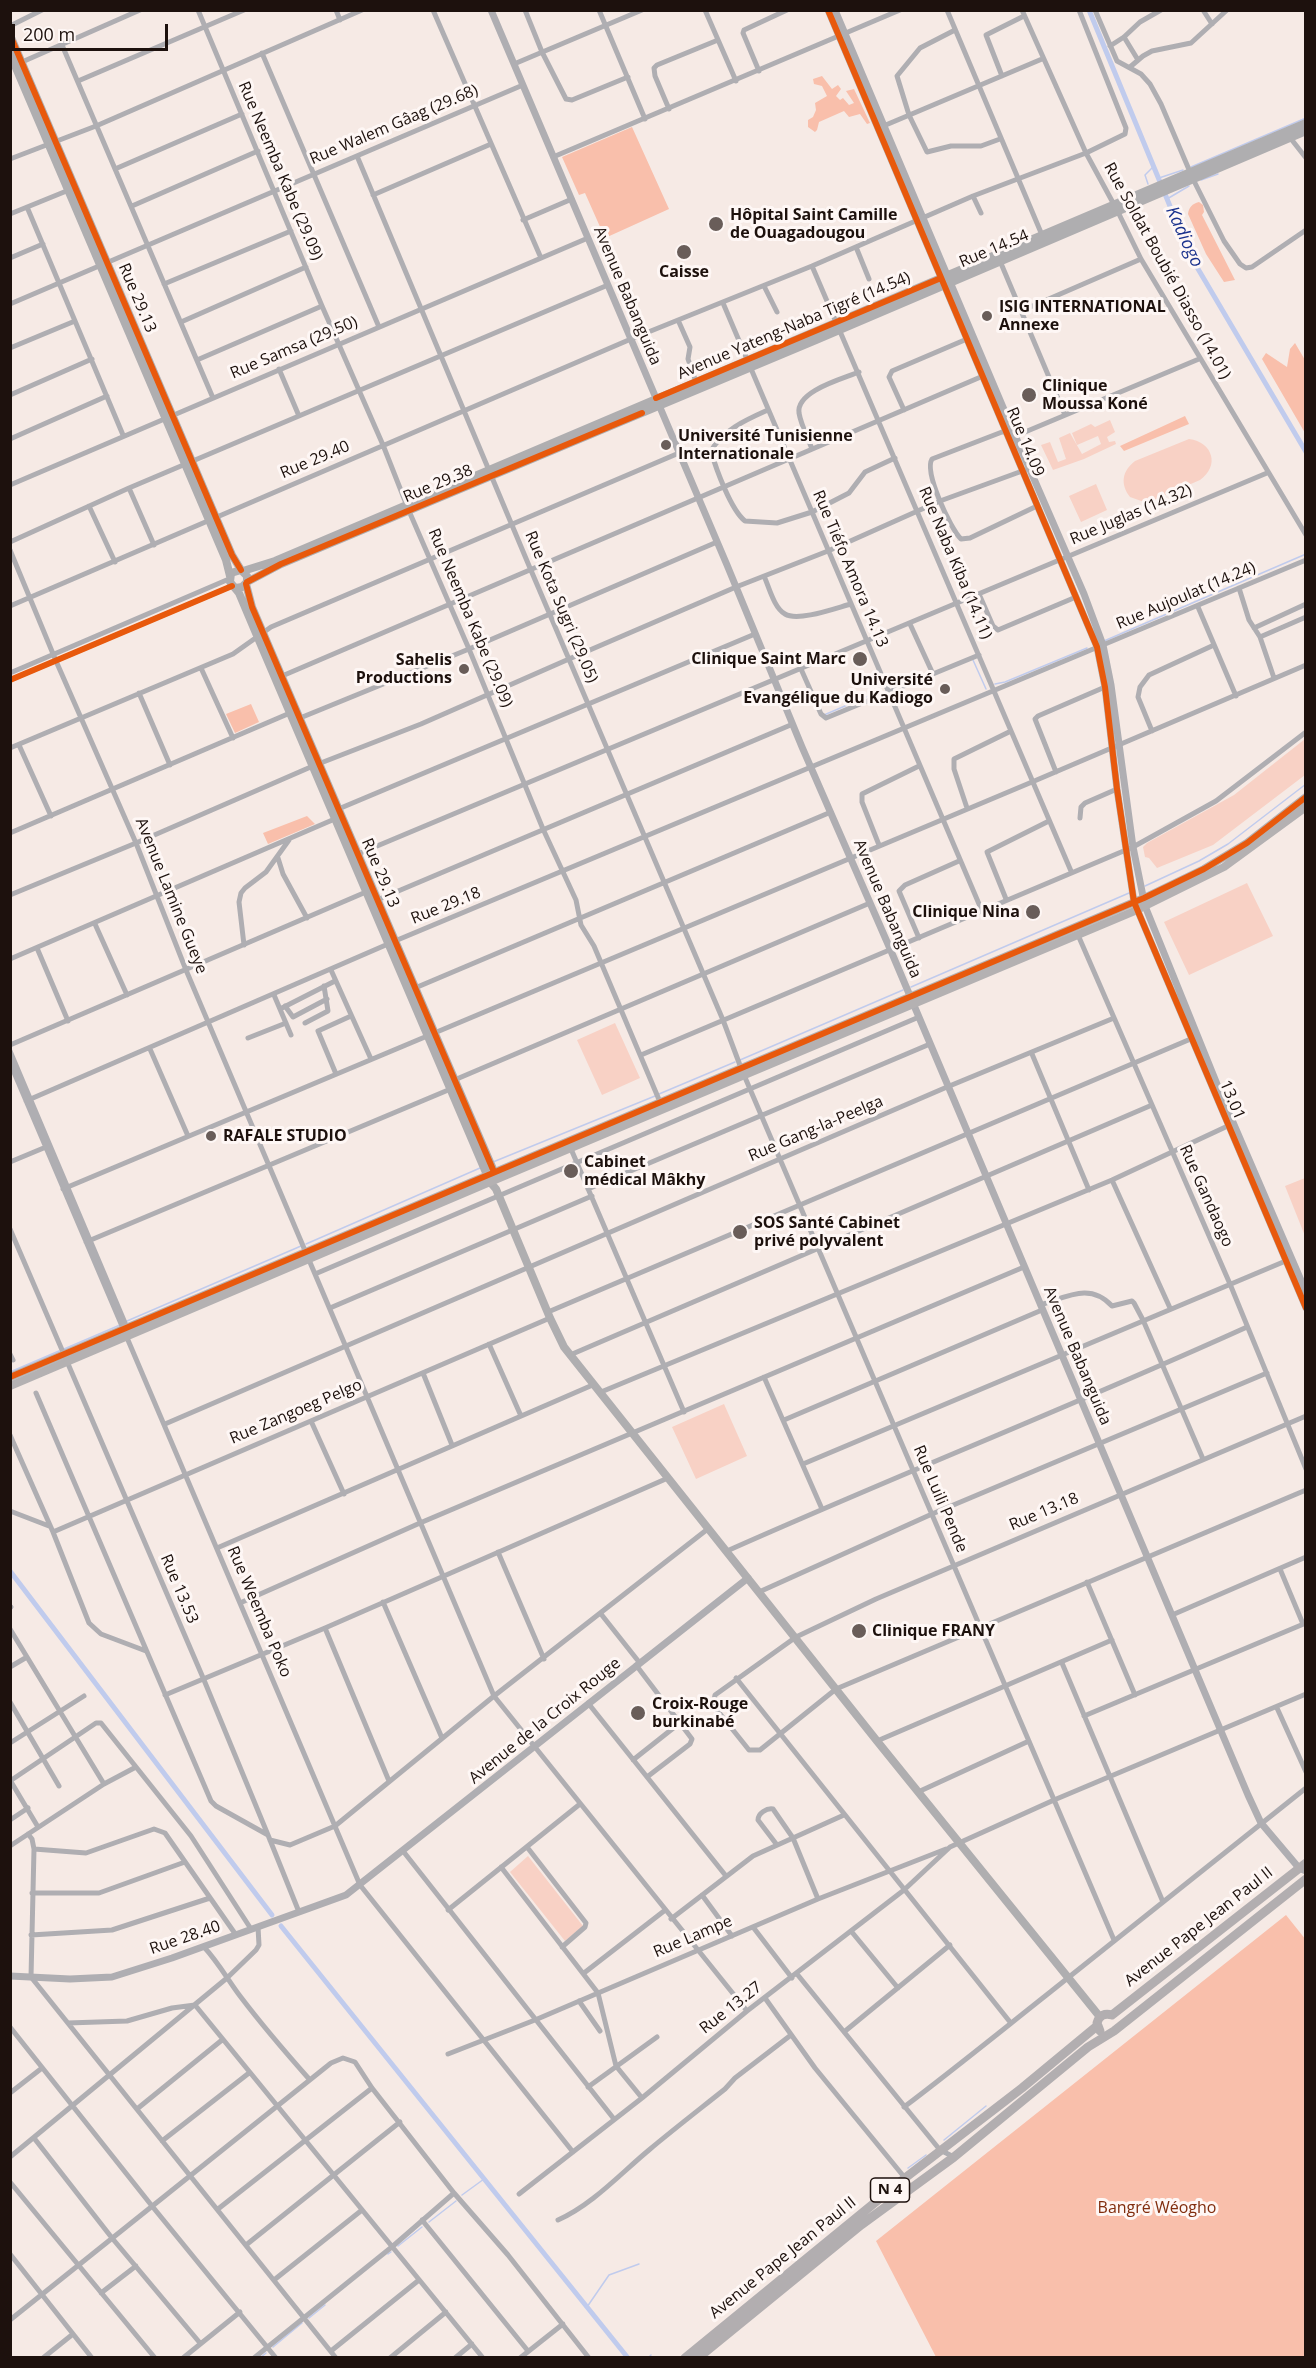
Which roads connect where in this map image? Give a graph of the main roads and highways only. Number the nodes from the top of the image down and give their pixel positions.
1 (10, 35) edge
2 (10, 54) edge
3 (1305, 123) edge
4 (1305, 131) edge
5 (1288, 135) junction
6 (53, 143) junction
7 (1116, 208) junction
8 (104, 264) junction
9 (946, 280) junction
10 (839, 326) joint
11 (749, 364) junction
12 (658, 402) junction
13 (407, 508) junction
14 (212, 518) junction
15 (242, 570) junction
16 (232, 582) junction
17 (247, 583) junction
18 (261, 635) junction
19 (316, 764) junction
20 (1305, 797) edge
21 (1305, 807) edge
22 (337, 814) junction
23 (1140, 904) junction
24 (392, 943) junction
25 (912, 1000) junction
26 (430, 1033) junction
27 (743, 1072) junction
28 (492, 1177) junction
29 (66, 1358) junction
30 (10, 1377) edge
31 (10, 1386) edge
32 (1303, 1867) edge
33 (1305, 1879) edge
34 (1112, 2015) junction
35 (1099, 2021) junction
36 (1116, 2028) junction
37 (1107, 2035) junction
38 (685, 2358) edge
39 (698, 2358) edge

1 - 6 main road, Rue 29.13
2 - 6 main road, Rue 29.13
3 - 5 main road, Rue 14.54
4 - 5 main road, Rue 14.54
5 - 7 main road, Rue 14.54
6 - 8 main road, Rue 29.13
6 - 8 main road, Rue 29.13
7 - 9 main road, Rue 14.54
7 - 9 main road
8 - 14 main road, Rue 29.13
9 - 10 main road, Rue 14.54
10 - 11 main road, Avenue Yateng-Naba Tigré (14.54)
11 - 12 main road
11 - 12 main road, Avenue Yateng-Naba Tigré (14.54)
12 - 13 main road, Rue 29.38
13 - 15 main road, Rue 29.38
13 - 17 main road, Rue 29.38
14 - 15 main road, Rue 29.13
14 - 16 main road, Rue 29.13
15 - 16 main road
15 - 17 main road
16 - 17 main road
16 - 18 main road, Rue 29.13
17 - 18 main road
18 - 19 main road
18 - 19 main road
19 - 22 main road
20 - 23 main road
21 - 23 main road
22 - 24 main road, Rue 29.13
22 - 24 main road
23 - 25 main road
23 - 25 main road
24 - 26 main road
24 - 26 main road, Rue 29.13
25 - 27 main road
26 - 28 main road
27 - 28 main road
27 - 28 main road
28 - 29 main road
28 - 35 main road
29 - 30 main road
29 - 31 main road
32 - 34 highway, Avenue Pape Jean Paul II
33 - 36 highway, Avenue Pape Jean Paul II / N 4
34 - 35 highway
34 - 36 highway
35 - 37 highway
35 - 38 highway, Avenue Pape Jean Paul II / N 4
36 - 37 highway, N 4
37 - 39 highway, Avenue Pape Jean Paul II / N 4

